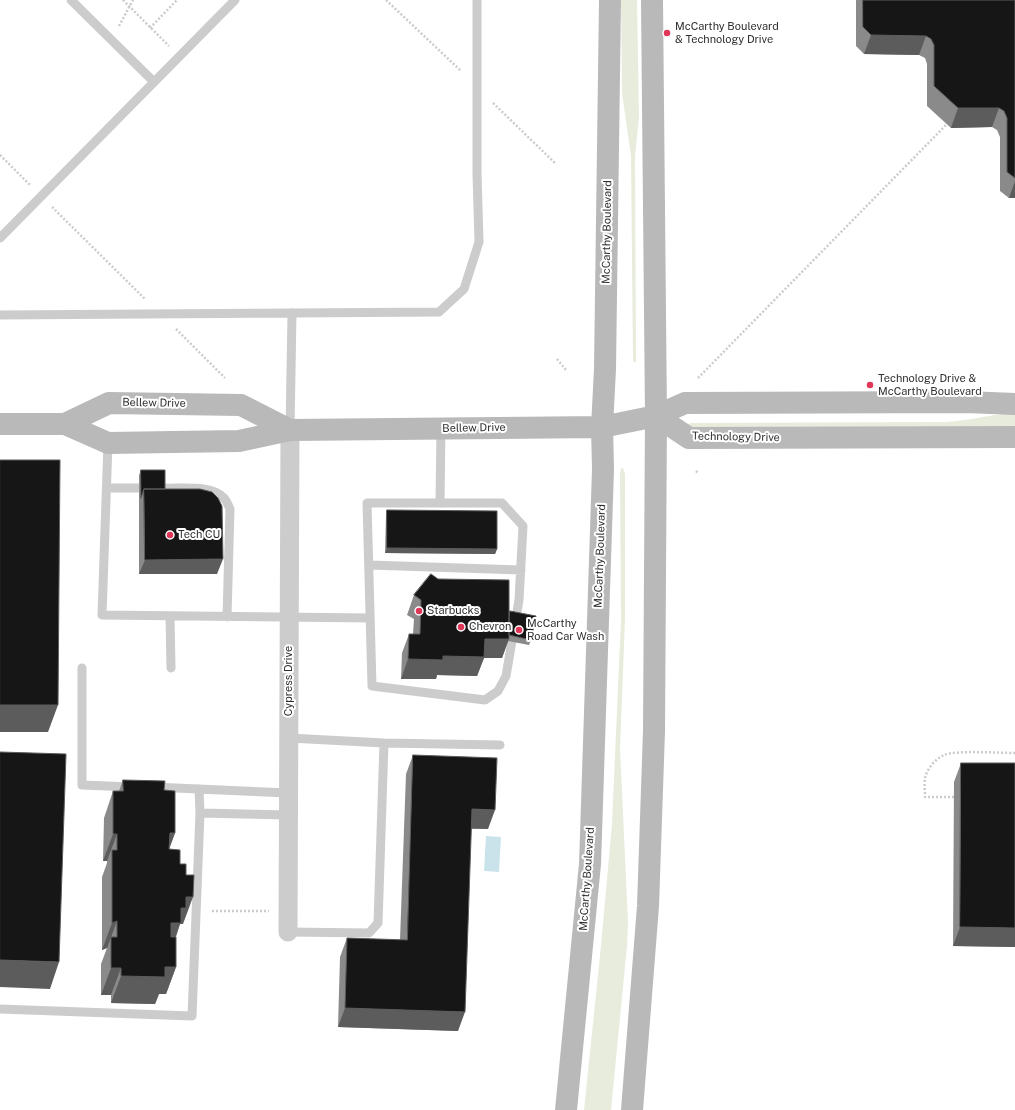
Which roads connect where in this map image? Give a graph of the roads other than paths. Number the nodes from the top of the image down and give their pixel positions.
1 (72, 0) edge
2 (235, 0) edge
3 (477, 0) edge
4 (610, 0) edge
5 (652, 0) edge
6 (154, 82) junction
7 (0, 238) edge
8 (292, 313) junction
9 (0, 316) edge
10 (1015, 404) edge
11 (656, 416) junction
12 (0, 424) edge
13 (65, 424) junction
14 (602, 427) junction
15 (441, 428) junction
16 (290, 430) junction
17 (1015, 437) edge
18 (108, 443) junction
19 (107, 488) junction
20 (139, 488) edge
21 (163, 488) edge
22 (440, 503) junction
23 (369, 566) junction
24 (520, 570) junction
25 (170, 616) junction
26 (227, 617) junction
27 (289, 618) junction
28 (370, 618) junction
29 (82, 668) dead end
30 (171, 668) dead end
31 (289, 738) junction
32 (384, 743) junction
33 (500, 745) dead end
34 (199, 789) junction
35 (288, 793) junction
36 (200, 813) junction
37 (288, 815) junction
38 (288, 932) joint
39 (0, 1009) edge
40 (566, 1110) edge
41 (632, 1110) edge

1 - 6 lane
2 - 6 lane
3 - 8 lane
4 - 14 main road, McCarthy Boulevard
5 - 11 main road
6 - 7 lane
8 - 9 lane
8 - 16 lane
10 - 11 main road
11 - 14 main road, Bellew Drive
11 - 17 main road, Technology Drive
11 - 41 main road
12 - 13 main road, Bellew Drive
13 - 16 main road, Bellew Drive
13 - 18 main road, Bellew Drive
14 - 15 main road, Bellew Drive
14 - 40 main road, McCarthy Boulevard
15 - 16 main road, Bellew Drive
15 - 22 lane
16 - 18 main road, Bellew Drive
16 - 27 street, Cypress Drive
18 - 19 lane
19 - 20 lane
19 - 25 lane
21 - 26 lane
22 - 23 lane
22 - 24 lane
23 - 24 lane
23 - 28 lane
24 - 28 lane
25 - 26 lane
25 - 30 lane
26 - 27 lane
27 - 28 lane
27 - 31 street, Cypress Drive
29 - 34 lane
31 - 32 lane
31 - 35 street, Cypress Drive
32 - 33 lane
32 - 38 lane
34 - 35 lane
34 - 36 lane
35 - 37 street, Cypress Drive
36 - 37 lane
36 - 39 lane
37 - 38 street, Cypress Drive

